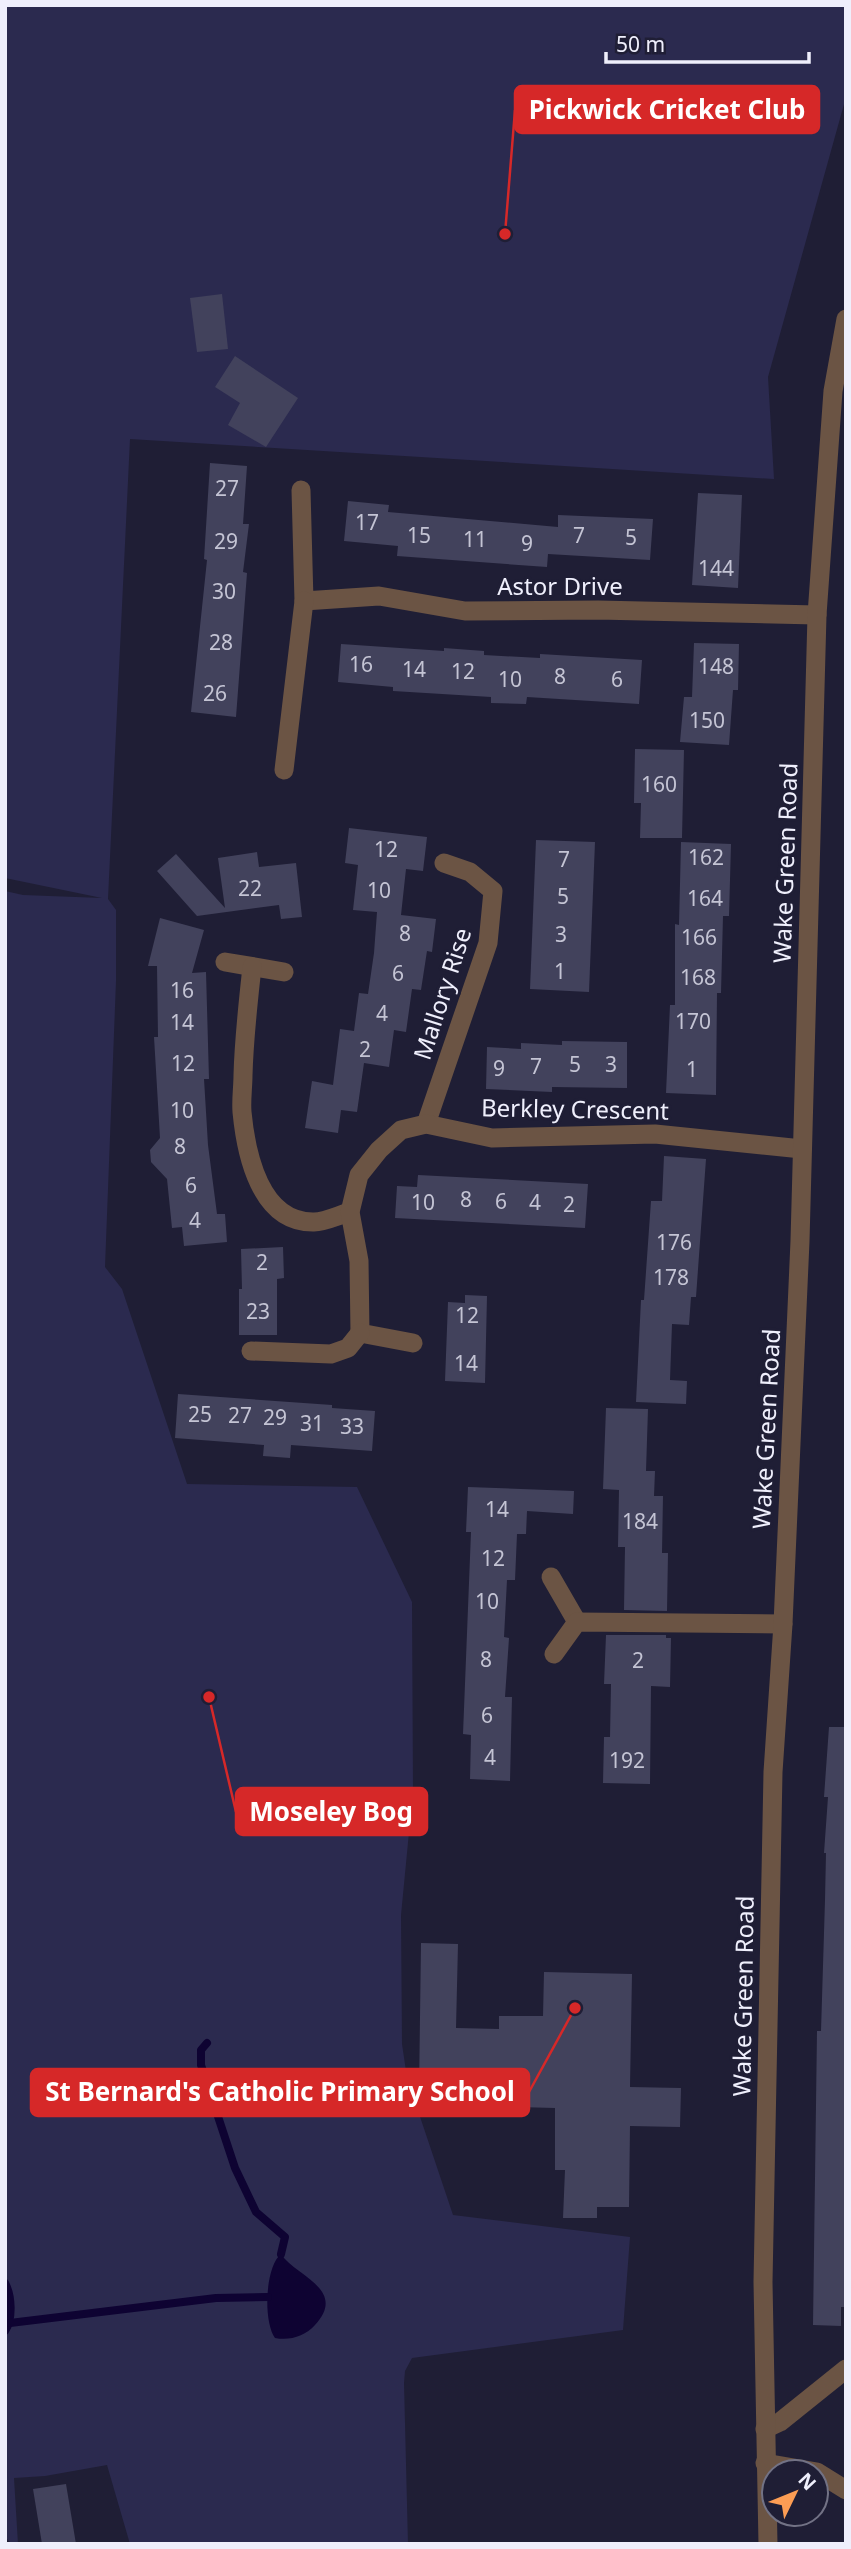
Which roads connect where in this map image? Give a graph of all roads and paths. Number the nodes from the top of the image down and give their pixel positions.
1 (846, 319) edge
2 (302, 490) dead end
3 (304, 601) junction
4 (817, 615) junction
5 (284, 770) dead end
6 (444, 863) dead end
7 (225, 962) dead end
8 (252, 967) junction
9 (284, 972) dead end
10 (426, 1124) junction
11 (802, 1149) junction
12 (350, 1212) junction
13 (360, 1333) junction
14 (413, 1343) dead end
15 (251, 1351) dead end
16 (551, 1577) dead end
17 (577, 1622) junction
18 (783, 1624) junction
19 (554, 1654) dead end
20 (846, 2369) edge
21 (765, 2429) junction
22 (765, 2458) edge
23 (830, 2480) edge
24 (846, 2490) edge

1 - 4 street, Wake Green Road
2 - 3 street
3 - 4 street, Astor Drive
3 - 5 street
4 - 11 street, Wake Green Road
6 - 10 street, Mallory Rise
7 - 8 street
8 - 9 street
8 - 12 street
10 - 11 street, Berkley Crescent
10 - 12 street
11 - 18 street, Wake Green Road
12 - 13 street
13 - 14 street
13 - 15 street
16 - 17 street
17 - 18 street
17 - 19 street
18 - 21 street, Wake Green Road
20 - 21 street
21 - 22 street, Wake Green Road
23 - 24 street

